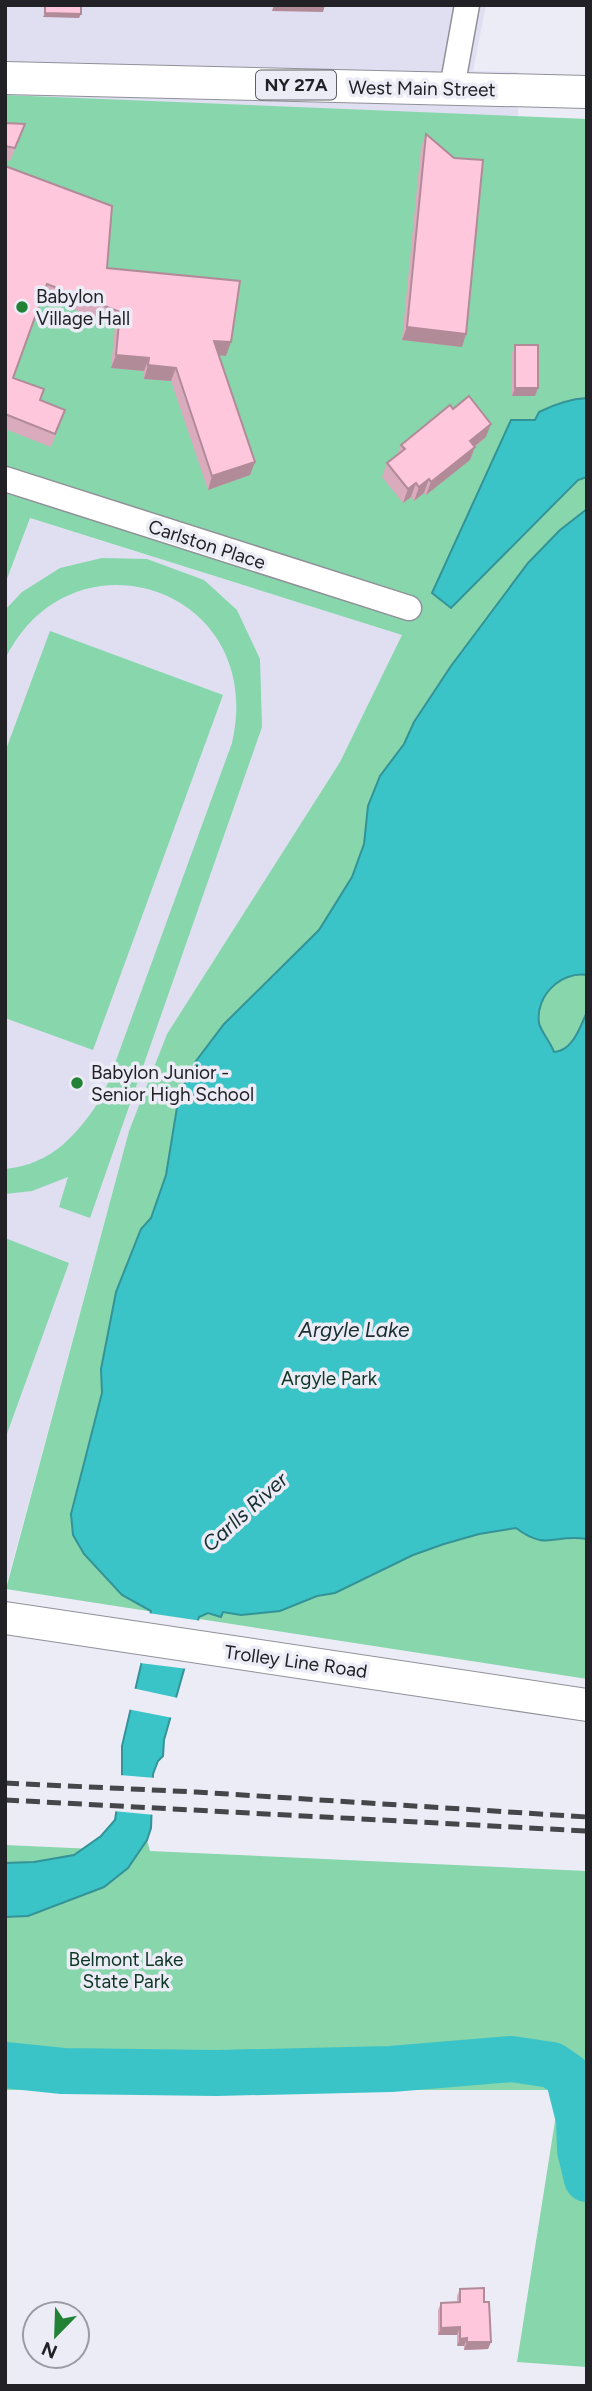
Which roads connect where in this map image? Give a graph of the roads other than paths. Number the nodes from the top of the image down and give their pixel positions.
1 (467, 5) edge
2 (5, 78) edge
3 (452, 88) junction
4 (587, 92) edge
5 (5, 479) edge
6 (409, 608) dead end
7 (5, 1618) edge
8 (587, 1705) edge

1 - 3 street
2 - 3 main road, West Main Street / NY 27A
3 - 4 main road, West Main Street / NY 27A
5 - 6 street, Carlston Place
7 - 8 main road, Trolley Line Road

